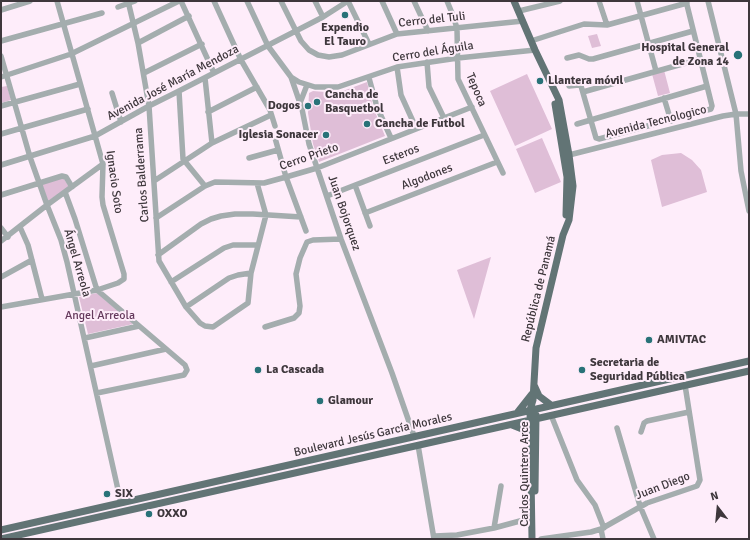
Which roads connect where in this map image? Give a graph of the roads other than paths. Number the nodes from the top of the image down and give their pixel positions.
1 (30, 1) edge
2 (56, 1) edge
3 (135, 1) edge
4 (180, 1) edge
5 (214, 1) edge
6 (247, 1) edge
7 (281, 1) edge
8 (315, 1) edge
9 (348, 1) edge
10 (382, 1) edge
11 (414, 1) edge
12 (447, 1) edge
13 (514, 1) edge
14 (560, 1) edge
15 (599, 1) edge
16 (637, 1) edge
17 (708, 1) edge
18 (128, 2) edge
19 (687, 2) edge
20 (540, 4) edge
21 (118, 7) dead end
22 (1, 10) edge
23 (519, 11) junction
24 (102, 13) dead end
25 (189, 16) junction
26 (641, 16) junction
27 (323, 17) junction
28 (523, 21) junction
29 (63, 23) junction
30 (134, 24) junction
31 (607, 25) junction
32 (457, 28) junction
33 (428, 31) junction
34 (694, 31) junction
35 (295, 32) junction
36 (397, 34) junction
37 (531, 40) junction
38 (1, 42) edge
39 (138, 43) junction
40 (202, 44) junction
41 (368, 44) junction
42 (648, 44) junction
43 (268, 46) junction
44 (535, 50) junction
45 (71, 54) junction
46 (1, 56) edge
47 (458, 58) junction
48 (567, 58) dead end
49 (700, 59) junction
50 (241, 60) junction
51 (427, 62) junction
52 (397, 67) junction
53 (656, 71) junction
54 (144, 73) junction
55 (214, 73) junction
56 (4, 76) edge
57 (291, 77) junction
58 (205, 78) junction
59 (369, 78) junction
60 (80, 84) junction
61 (307, 85) junction
62 (569, 86) dead end
63 (707, 86) junction
64 (257, 87) junction
65 (553, 90) junction
66 (179, 92) junction
67 (582, 92) junction
68 (112, 93) dead end
69 (664, 98) junction
70 (554, 99) junction
71 (14, 102) junction
72 (300, 103) junction
73 (1, 106) edge
74 (149, 106) junction
75 (472, 107) junction
76 (88, 109) junction
77 (208, 112) junction
78 (736, 114) junction
79 (749, 114) edge
80 (271, 115) junction
81 (444, 118) junction
82 (591, 120) junction
83 (671, 121) junction
84 (121, 122) junction
85 (576, 124) dead end
86 (275, 126) dead end
87 (21, 128) junction
88 (416, 128) junction
89 (1, 134) edge
90 (484, 135) junction
91 (95, 136) junction
92 (275, 138) dead end
93 (391, 138) junction
94 (212, 143) junction
95 (278, 150) junction
96 (569, 155) junction
97 (30, 157) junction
98 (248, 158) dead end
99 (184, 161) junction
100 (497, 162) junction
101 (103, 164) junction
102 (1, 165) edge
103 (316, 168) junction
104 (503, 173) dead end
105 (286, 177) junction
106 (154, 181) junction
107 (39, 183) junction
108 (257, 183) junction
109 (355, 185) junction
110 (205, 186) junction
111 (72, 187) junction
112 (65, 192) junction
113 (1, 196) edge
114 (327, 196) junction
115 (47, 205) junction
116 (566, 207) junction
117 (749, 211) edge
118 (366, 213) junction
119 (266, 215) junction
120 (301, 217) junction
121 (156, 218) junction
122 (370, 226) dead end
123 (20, 227) junction
124 (1, 228) edge
125 (306, 231) dead end
126 (564, 231) junction
127 (8, 237) junction
128 (341, 239) junction
129 (1, 241) edge
130 (258, 245) junction
131 (158, 255) junction
132 (32, 260) junction
133 (251, 273) junction
134 (1, 277) edge
135 (171, 282) junction
136 (96, 290) junction
137 (75, 294) junction
138 (42, 299) junction
139 (1, 307) edge
140 (186, 307) junction
141 (139, 326) junction
142 (265, 327) dead end
143 (84, 338) junction
144 (166, 349) junction
145 (749, 361) edge
146 (91, 366) junction
147 (749, 371) edge
148 (534, 384) junction
149 (686, 385) junction
150 (97, 393) junction
151 (533, 396) junction
152 (551, 405) junction
153 (533, 410) junction
154 (689, 412) junction
155 (517, 413) junction
156 (551, 415) junction
157 (533, 419) junction
158 (512, 425) junction
159 (617, 428) dead end
160 (641, 432) dead end
161 (414, 436) junction
162 (530, 440) junction
163 (418, 445) junction
164 (533, 475) junction
165 (501, 486) dead end
166 (153, 495) junction
167 (120, 503) junction
168 (155, 505) junction
169 (640, 506) junction
170 (531, 518) junction
171 (494, 528) junction
172 (602, 529) junction
173 (1, 530) edge
174 (1, 534) edge
175 (10, 537) junction
176 (435, 538) edge
177 (557, 538) edge
178 (2, 539) edge
179 (532, 539) edge
180 (536, 539) edge
181 (541, 539) edge
182 (603, 539) edge
183 (654, 539) edge

1 - 22 street
2 - 29 street, Ignacio Soto
3 - 18 street
4 - 25 street
4 - 30 street
5 - 50 street
6 - 43 street, Juan Bojorquez
7 - 35 street, Cerro del Tuli
8 - 27 street
9 - 27 street, Avenida José María Mendoza
9 - 41 street
10 - 36 street
11 - 33 street
12 - 32 street, Tepoca
13 - 23 main road, República de Panamá
14 - 20 street
15 - 31 street
16 - 26 street
17 - 78 street
18 - 21 street
18 - 30 street, Carlos Balderrama
19 - 26 street
19 - 34 street
20 - 23 street
23 - 28 main road, República de Panamá
24 - 29 street
25 - 39 street
25 - 40 street
26 - 31 street
26 - 42 street
27 - 35 street, Avenida José María Mendoza
28 - 32 street, Cerro del Tuli
28 - 37 main road, República de Panamá
29 - 38 street
29 - 45 street, Ignacio Soto
30 - 39 street, Carlos Balderrama
30 - 45 street
31 - 37 street
32 - 33 street, Cerro del Tuli
32 - 47 street, Tepoca
33 - 36 street, Cerro del Tuli
34 - 42 street
34 - 49 street
35 - 41 street, Cerro del Tuli
35 - 43 street, Avenida José María Mendoza
36 - 41 street, Cerro del Tuli
37 - 44 main road, República de Panamá
39 - 54 street, Carlos Balderrama
40 - 54 street
40 - 55 street
42 - 48 street
42 - 53 street
43 - 50 street, Avenida José María Mendoza
43 - 57 street, Juan Bojorquez
44 - 47 street, Cerro del Águila
44 - 65 main road, República de Panamá
45 - 56 street
45 - 60 street, Ignacio Soto
46 - 56 street, Ángel Arreola
47 - 51 street, Cerro del Águila
47 - 75 street, Tepoca
49 - 53 street
49 - 63 street
50 - 55 street, Avenida José María Mendoza
50 - 64 street
51 - 52 street, Cerro del Águila
51 - 81 street
52 - 59 street, Cerro del Águila
52 - 88 street
53 - 67 street
54 - 74 street, Carlos Balderrama
55 - 58 street, Avenida José María Mendoza
56 - 71 street, Ángel Arreola
57 - 61 street, Cerro del Águila
57 - 72 street, Juan Bojorquez
58 - 66 street, Avenida José María Mendoza
58 - 77 street
59 - 61 street, Cerro del Águila
59 - 93 street
60 - 71 street
60 - 76 street, Ignacio Soto
61 - 72 street
62 - 67 street
63 - 69 street
63 - 83 street
64 - 77 street
64 - 80 street
65 - 70 main road, República de Panamá
65 - 96 main road, República de Panamá
66 - 74 street, Avenida José María Mendoza
66 - 99 street
67 - 82 street
68 - 84 street
69 - 82 street
69 - 83 street
70 - 96 main road
70 - 116 main road, República de Panamá
71 - 73 street
71 - 87 street, Ángel Arreola
72 - 103 street, Juan Bojorquez
74 - 84 street, Avenida José María Mendoza
74 - 106 street, Carlos Balderrama
75 - 81 street, Cerro Prieto
75 - 90 street, Tepoca
76 - 87 street
76 - 91 street, Ignacio Soto
77 - 94 street
78 - 79 street, Avenida Tecnologico
78 - 96 street, Avenida Tecnologico
78 - 117 street
80 - 86 street
80 - 94 street
81 - 88 street, Cerro Prieto
82 - 83 street
82 - 85 street
84 - 91 street, Avenida José María Mendoza
87 - 89 street
87 - 97 street, Ángel Arreola
88 - 93 street, Cerro Prieto
90 - 100 street, Tepoca
90 - 109 street, Esteros
91 - 97 street, Avenida José María Mendoza
91 - 101 street, Ignacio Soto
92 - 95 street
93 - 103 street, Cerro Prieto
94 - 99 street
95 - 98 street
95 - 105 street
96 - 116 main road
96 - 126 main road, República de Panamá
97 - 102 street, Avenida José María Mendoza
97 - 107 street, Ángel Arreola
99 - 106 street
99 - 110 street
100 - 104 street, Tepoca
100 - 118 street, Algodones
101 - 111 street
101 - 136 street, Ignacio Soto
103 - 105 street, Cerro Prieto
103 - 114 street, Juan Bojorquez
105 - 108 street, Cerro Prieto
105 - 120 street
106 - 121 street, Carlos Balderrama
107 - 111 street
107 - 113 street
107 - 115 street, Ángel Arreola
108 - 110 street, Cerro Prieto
108 - 119 street
109 - 114 street, Esteros
109 - 118 street
110 - 121 street, Cerro Prieto
111 - 112 street
112 - 115 street
112 - 136 street
114 - 128 street, Juan Bojorquez
115 - 123 street
115 - 137 street, Ángel Arreola
116 - 126 main road, República de Panamá
118 - 122 street
119 - 120 street
119 - 130 street
119 - 131 street
120 - 125 street
121 - 131 street, Carlos Balderrama
123 - 127 street
123 - 132 street
124 - 127 street
126 - 148 main road, República de Panamá
127 - 129 street
128 - 142 street
128 - 161 street, Juan Bojorquez
130 - 133 street
130 - 135 street
131 - 135 street, Carlos Balderrama
132 - 134 street
132 - 138 street
133 - 140 street
133 - 140 street, Carlos Balderrama
135 - 140 street, Carlos Balderrama
136 - 137 street
136 - 141 street
137 - 138 street
137 - 143 street, Ángel Arreola
138 - 139 street
141 - 143 street
141 - 144 street
143 - 146 street, Ángel Arreola
144 - 146 street
144 - 150 street
145 - 152 main road, Boulevard Jesús García Morales
146 - 150 street, Ángel Arreola
147 - 149 main road, Boulevard Jesús García Morales
148 - 151 main road, República de Panamá
148 - 152 main road
149 - 154 street, Juan Diego
149 - 156 main road, Boulevard Jesús García Morales
150 - 167 street, Ángel Arreola
151 - 153 main road, República de Panamá
151 - 155 main road
152 - 153 main road, Boulevard Jesús García Morales
153 - 155 main road, Boulevard Jesús García Morales
153 - 157 main road, Carlos Quintero Arce
154 - 160 street
154 - 169 street, Juan Diego
155 - 161 main road, Boulevard Jesús García Morales
156 - 157 main road, Boulevard Jesús García Morales
156 - 172 street
157 - 158 main road, Boulevard Jesús García Morales
157 - 162 main road, Carlos Quintero Arce
157 - 164 main road, Carlos Quintero Arce
158 - 162 main road
158 - 163 main road, Boulevard Jesús García Morales
159 - 169 street
161 - 166 main road, Boulevard Jesús García Morales
162 - 164 main road, Carlos Quintero Arce
163 - 168 main road, Boulevard Jesús García Morales
163 - 176 street
164 - 170 main road, Carlos Quintero Arce
164 - 180 main road, Carlos Quintero Arce
165 - 171 street
166 - 167 main road, Boulevard Jesús García Morales
166 - 168 main road
167 - 173 main road, Boulevard Jesús García Morales
168 - 175 main road, Boulevard Jesús García Morales
169 - 172 street, Juan Diego
169 - 183 street
170 - 171 street
170 - 179 main road, Carlos Quintero Arce
171 - 176 street
172 - 177 street, Juan Diego
172 - 182 street
174 - 175 street
175 - 178 main road, Boulevard Jesús García Morales
177 - 181 street, Juan Diego

